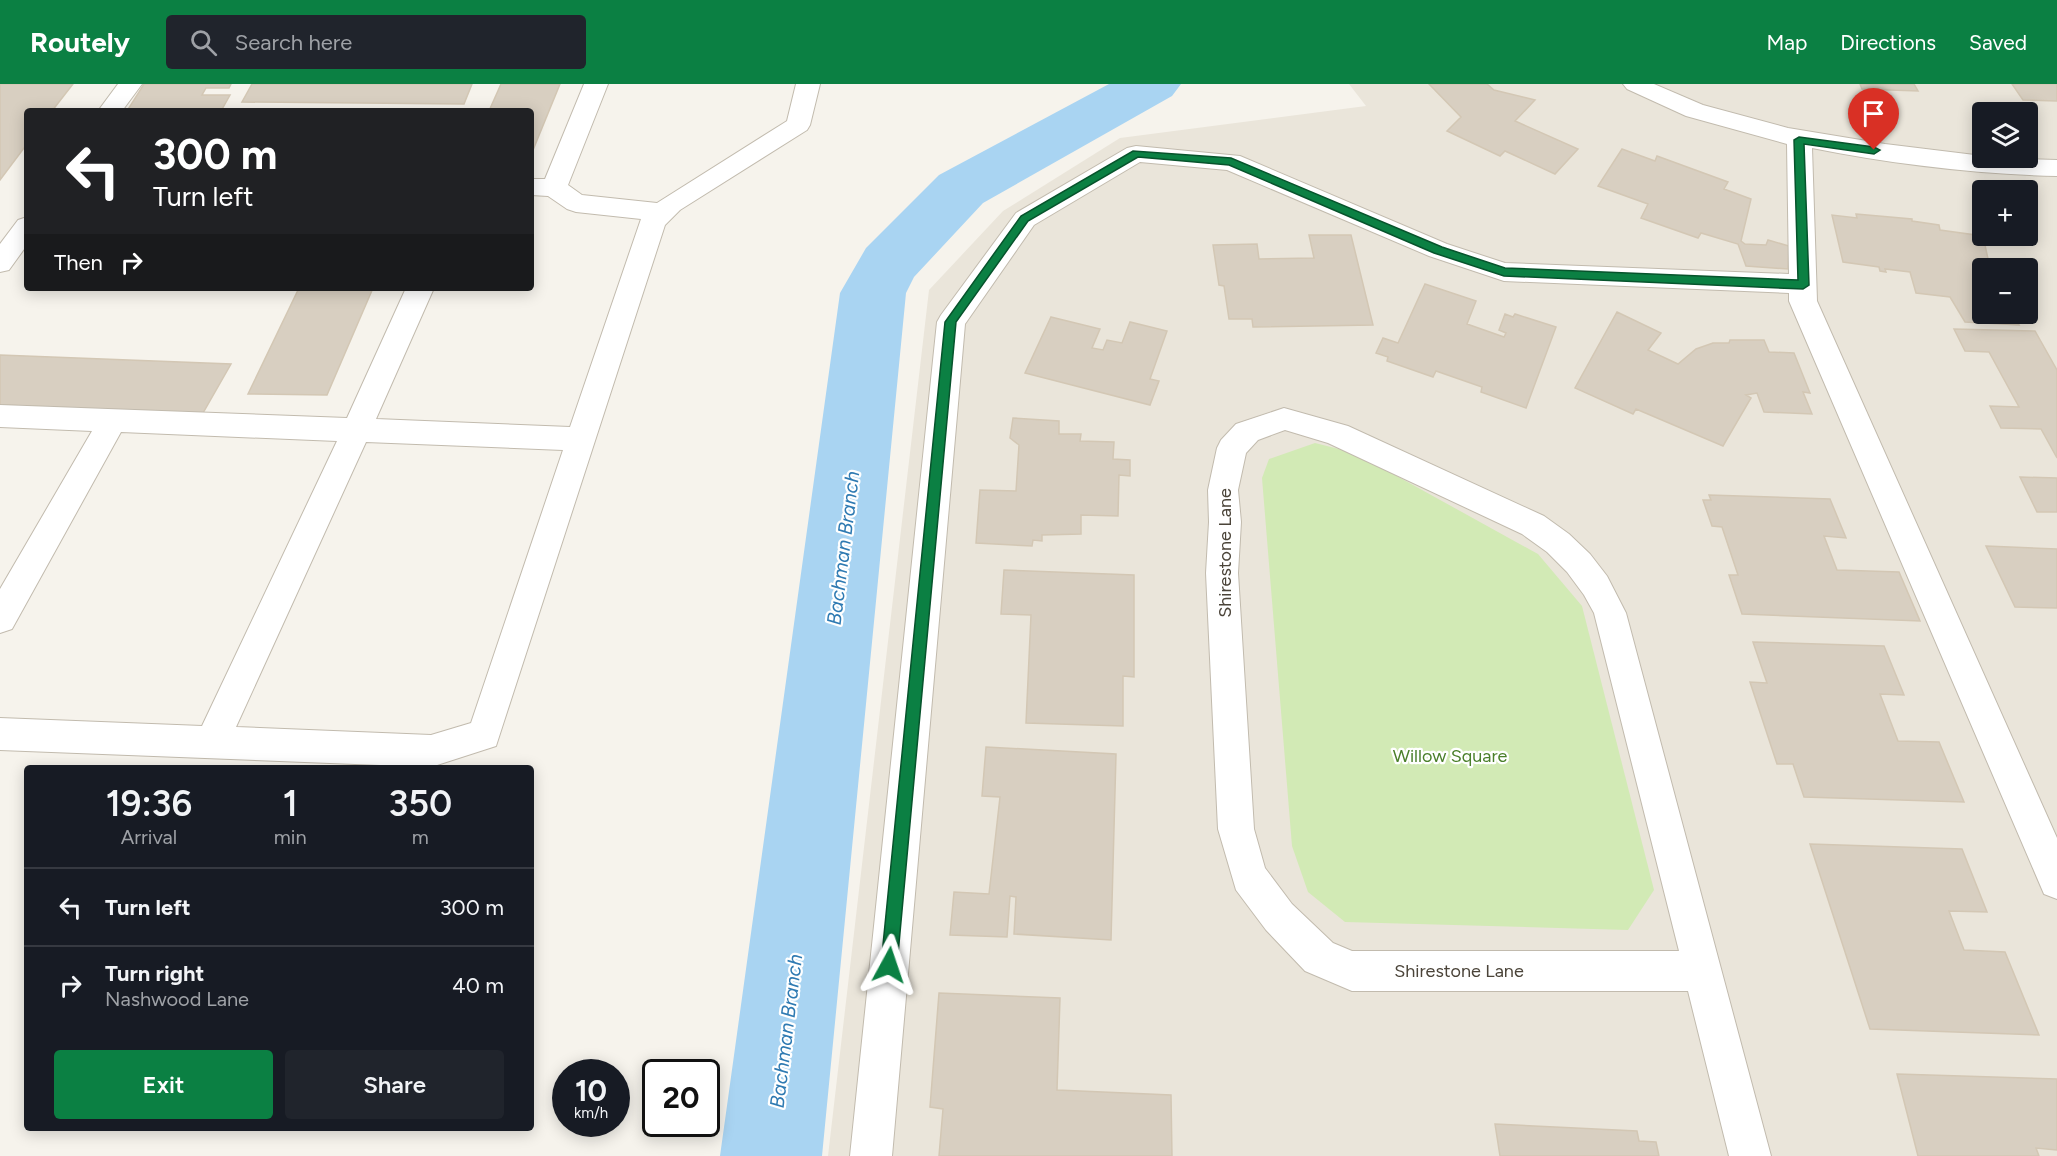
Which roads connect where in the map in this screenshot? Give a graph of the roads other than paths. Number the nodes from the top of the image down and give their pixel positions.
1 (130, 84) edge
2 (596, 84) edge
3 (808, 84) edge
4 (1635, 84) edge
5 (112, 108) edge
6 (1799, 140) junction
7 (2054, 173) edge
8 (542, 188) edge
9 (662, 212) junction
10 (24, 230) edge
11 (0, 263) edge
12 (1803, 285) junction
13 (419, 291) edge
14 (0, 416) edge
15 (113, 420) junction
16 (357, 430) junction
17 (581, 439) junction
18 (0, 619) edge
19 (0, 734) edge
20 (212, 742) junction
21 (2057, 881) edge
22 (1704, 971) junction
23 (871, 1156) edge
24 (1750, 1156) edge

1 - 5 street
2 - 8 street
3 - 9 street
4 - 6 street
6 - 7 street
6 - 12 street
8 - 9 street
9 - 17 street
10 - 11 street
12 - 21 street
12 - 23 street
13 - 16 street
14 - 15 street
15 - 16 street
15 - 18 street
16 - 17 street
16 - 20 street
17 - 20 street
19 - 20 street
22 - 22 street, Shirestone Lane
22 - 24 street, Shirestone Lane

